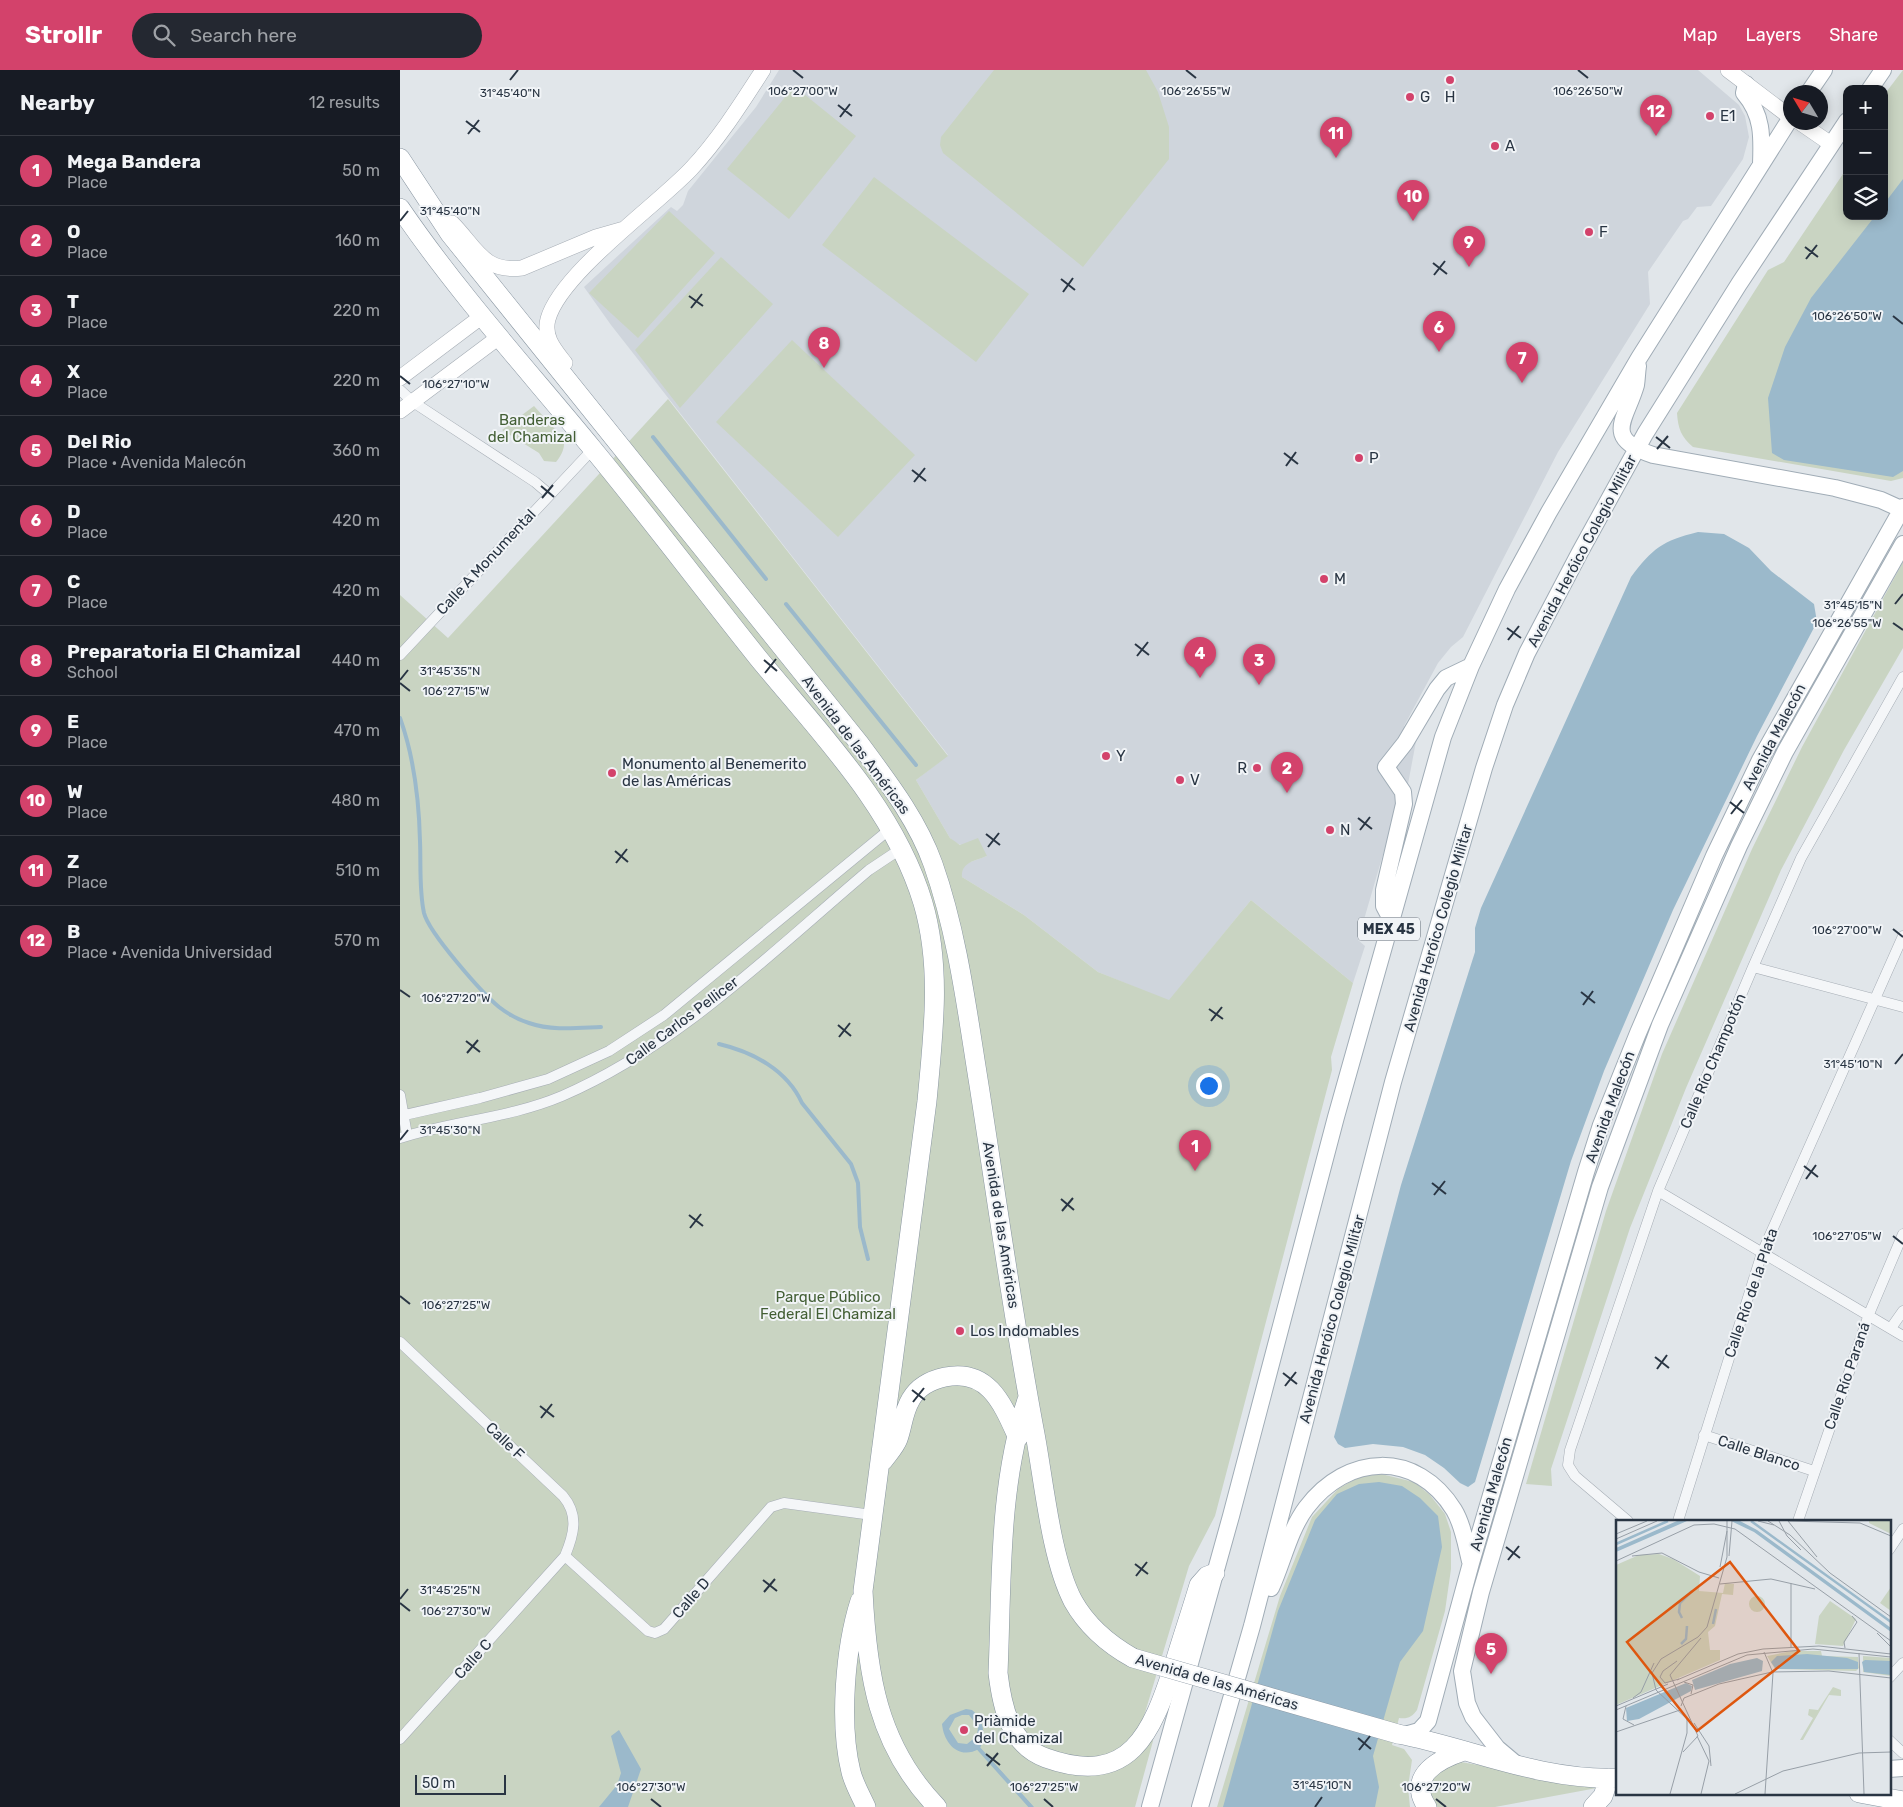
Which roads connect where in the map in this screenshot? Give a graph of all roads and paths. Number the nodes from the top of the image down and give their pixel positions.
1 (763, 70) edge
2 (1728, 70) edge
3 (1824, 70) edge
4 (1883, 70) edge
5 (1746, 84) junction
6 (1814, 85) edge
7 (1873, 85) edge
8 (1783, 113) edge
9 (1843, 126) edge
10 (1783, 129) edge
11 (1810, 130) edge
12 (1830, 144) junction
13 (400, 158) edge
14 (1761, 165) junction
15 (429, 203) junction
16 (400, 208) edge
17 (628, 228) junction
18 (400, 230) edge
19 (428, 249) junction
20 (481, 317) junction
21 (499, 337) junction
22 (1639, 358) junction
23 (400, 378) edge
24 (400, 390) edge
25 (413, 402) junction
26 (400, 411) edge
27 (611, 433) junction
28 (593, 449) junction
29 (1636, 449) junction
30 (549, 494) junction
31 (1902, 509) edge
32 (1903, 544) edge
33 (700, 546) junction
34 (400, 655) edge
35 (1470, 666) junction
36 (1903, 677) edge
37 (890, 828) junction
38 (902, 848) junction
39 (1392, 921) junction
40 (1903, 936) edge
41 (1753, 967) junction
42 (1875, 1000) junction
43 (1903, 1007) edge
44 (400, 1095) edge
45 (402, 1115) edge
46 (404, 1136) edge
47 (1658, 1191) junction
48 (1903, 1234) edge
49 (1762, 1253) junction
50 (1903, 1311) edge
51 (1869, 1314) junction
52 (1891, 1328) junction
53 (1903, 1336) edge
54 (400, 1342) edge
55 (1028, 1397) junction
56 (1016, 1434) junction
57 (1704, 1435) junction
58 (882, 1463) junction
59 (1814, 1471) junction
60 (1049, 1508) junction
61 (872, 1515) junction
62 (1627, 1520) edge
63 (1678, 1520) edge
64 (1798, 1520) edge
65 (1903, 1529) edge
66 (1890, 1548) edge
67 (565, 1556) junction
68 (1470, 1563) junction
69 (1215, 1573) junction
70 (864, 1591) junction
71 (1252, 1626) junction
72 (1903, 1663) edge
73 (1890, 1677) edge
74 (1401, 1735) junction
75 (400, 1740) edge
76 (1890, 1741) edge
77 (1464, 1751) junction
78 (1903, 1753) edge
79 (1518, 1766) junction
80 (1903, 1768) edge
81 (1890, 1769) edge
82 (1613, 1778) edge
83 (1864, 1794) edge
84 (1903, 1801) edge
85 (1423, 1804) edge
86 (866, 1807) edge
87 (937, 1807) edge
88 (1150, 1807) edge
89 (1200, 1807) edge
90 (1593, 1807) edge

1 - 17 main road
2 - 5 main road
3 - 6 main road
4 - 7 main road
5 - 8 main road
5 - 14 main road
9 - 12 main road, Avenida Heróico Colegio Militar / MEX 45
10 - 14 main road, MEX 45
11 - 12 main road
12 - 29 main road, Avenida Heróico Colegio Militar / MEX 45
13 - 15 highway, Avenida de las Américas
14 - 22 main road, MEX 45
15 - 17 main road
15 - 27 highway, Avenida de las Américas
16 - 19 highway
17 - 27 main road
18 - 19 highway
19 - 20 highway, Avenida de las Américas
20 - 21 highway, Avenida de las Américas
20 - 23 main road
21 - 25 main road
21 - 28 highway, Avenida de las Américas
22 - 29 main road
22 - 35 main road, MEX 45
24 - 25 street
25 - 26 main road
25 - 30 street
27 - 33 highway, Avenida de las Américas
28 - 30 street, Calle A Monumental
28 - 33 highway
28 - 37 highway, Avenida de las Américas
29 - 31 main road
29 - 71 main road, Avenida Heróico Colegio Militar / MEX 45
30 - 34 street, Calle A Monumental
31 - 68 main road, Avenida Malecón
32 - 79 main road, Avenida Malecón
33 - 55 highway, Avenida de las Américas
35 - 39 main road, MEX 45
35 - 39 main road
36 - 41 street, Calle Río Champotón
37 - 38 highway, Avenida de las Américas
37 - 45 street, Calle Carlos Pellicer
38 - 46 street, Calle Carlos Pellicer
38 - 58 highway, Avenida de las Américas
39 - 69 main road, MEX 45
40 - 42 street, Calle Río de la Plata
41 - 42 street
41 - 47 street, Calle Río Champotón
42 - 43 street
42 - 49 street, Calle Río de la Plata
44 - 45 street
45 - 46 street
47 - 49 street
47 - 62 street, Calle Río Champotón
48 - 51 street, Calle Río Paraná
49 - 51 street
49 - 57 street, Calle Río de la Plata
50 - 52 street
51 - 52 street
51 - 59 street, Calle Río Paraná
52 - 53 street
54 - 67 street, Calle F
55 - 56 highway
55 - 60 highway, Avenida de las Américas
56 - 58 highway
56 - 60 highway
56 - 69 highway
57 - 59 street, Calle Blanco
57 - 63 street, Calle Río de la Plata
58 - 61 highway, Avenida de las Américas
59 - 64 street, Calle Río Paraná
60 - 74 highway, Avenida de las Américas, bridge
61 - 67 street, Calle D
61 - 70 highway, Avenida de las Américas
65 - 66 street
67 - 75 street, Calle C
68 - 71 main road
68 - 74 main road, Avenida Malecón
69 - 88 main road, MEX 45
70 - 86 highway
70 - 87 highway, Avenida de las Américas
71 - 89 main road, Avenida Heróico Colegio Militar / MEX 45
72 - 73 street
74 - 77 highway, Avenida de las Américas
76 - 78 street
77 - 79 highway, Avenida de las Américas
77 - 85 highway
79 - 82 highway, Avenida de las Américas
80 - 81 main road
82 - 90 highway
83 - 84 highway

